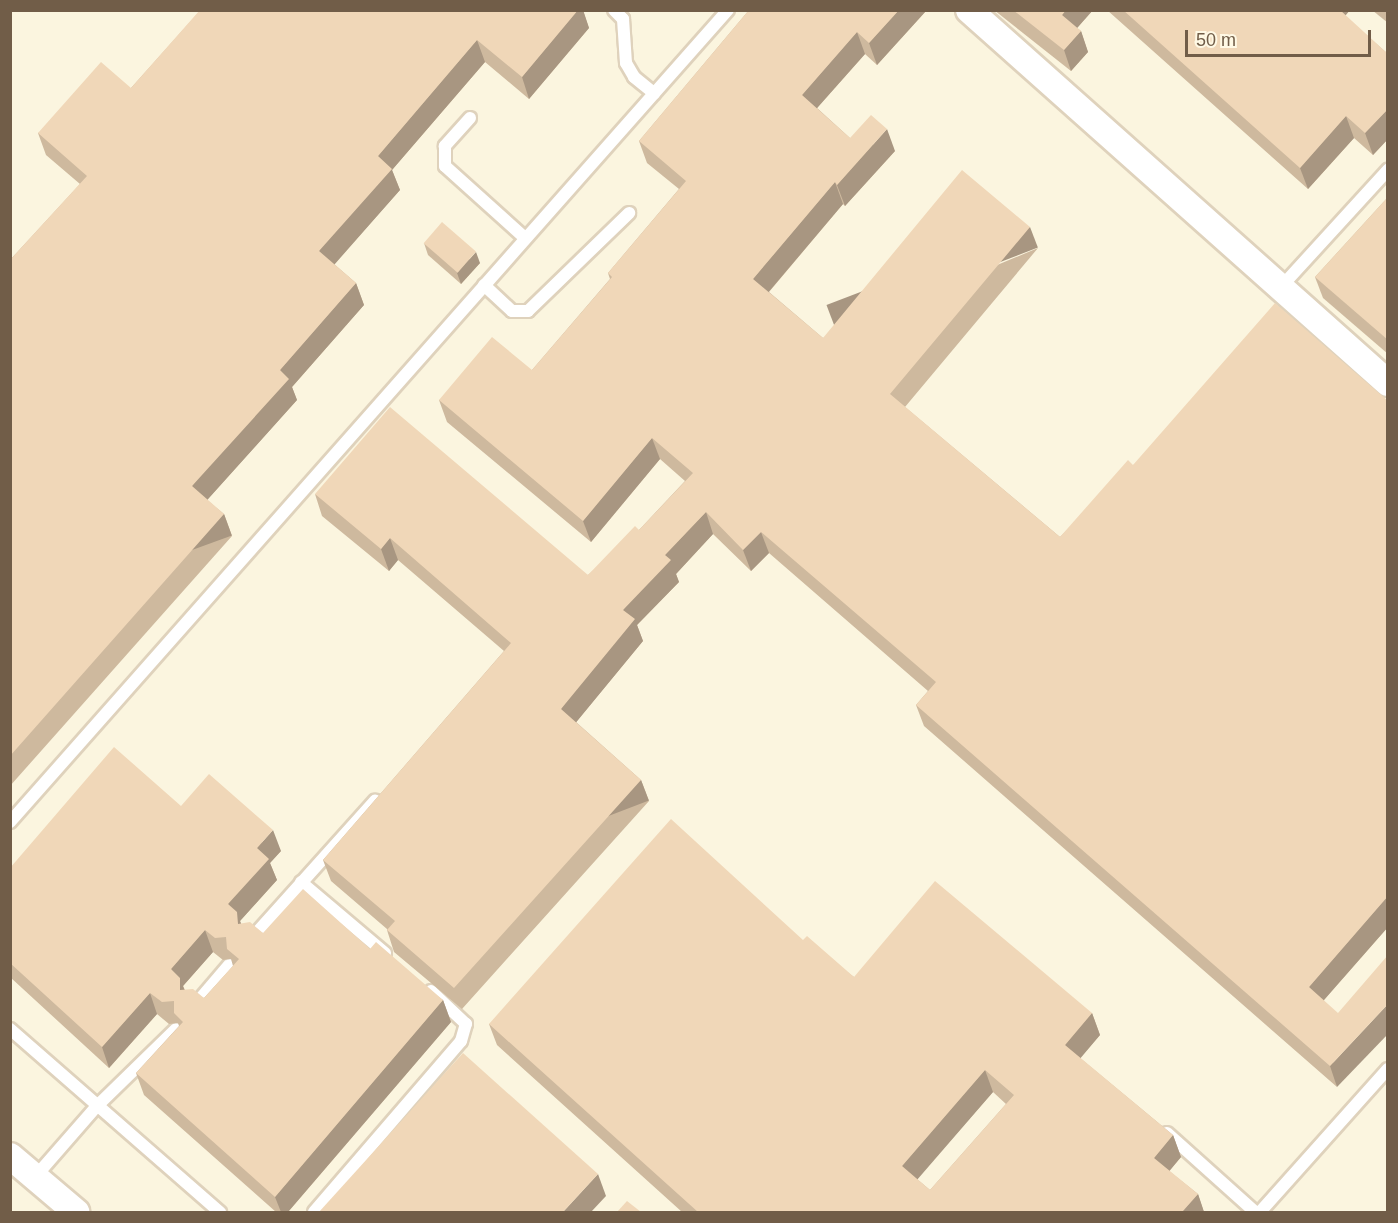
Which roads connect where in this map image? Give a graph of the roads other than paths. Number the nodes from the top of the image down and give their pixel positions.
1 (614, 10) edge
2 (728, 10) edge
3 (969, 10) edge
4 (654, 93) junction
5 (470, 118) dead end
6 (1388, 170) edge
7 (629, 213) dead end
8 (525, 238) junction
9 (484, 285) junction
10 (1281, 287) junction
11 (1388, 383) edge
12 (387, 787) edge
13 (10, 822) edge
14 (301, 882) junction
15 (251, 939) edge
16 (397, 962) edge
17 (229, 965) edge
18 (423, 984) edge
19 (194, 1006) edge
20 (10, 1029) edge
21 (176, 1029) edge
22 (1388, 1069) edge
23 (97, 1106) junction
24 (1167, 1132) edge
25 (10, 1156) edge
26 (34, 1177) junction
27 (76, 1212) edge
28 (220, 1212) edge
29 (314, 1212) edge
30 (1257, 1212) edge

1 - 4 lane
2 - 4 lane
3 - 10 street
4 - 8 lane
5 - 8 lane
6 - 10 lane
7 - 9 lane
8 - 9 lane
9 - 13 lane
10 - 11 street
12 - 14 lane
14 - 15 lane
14 - 16 lane
17 - 19 lane
18 - 29 lane
20 - 23 lane
21 - 23 lane
22 - 30 lane
23 - 26 lane
23 - 28 lane
24 - 30 lane
25 - 26 street
26 - 27 street

